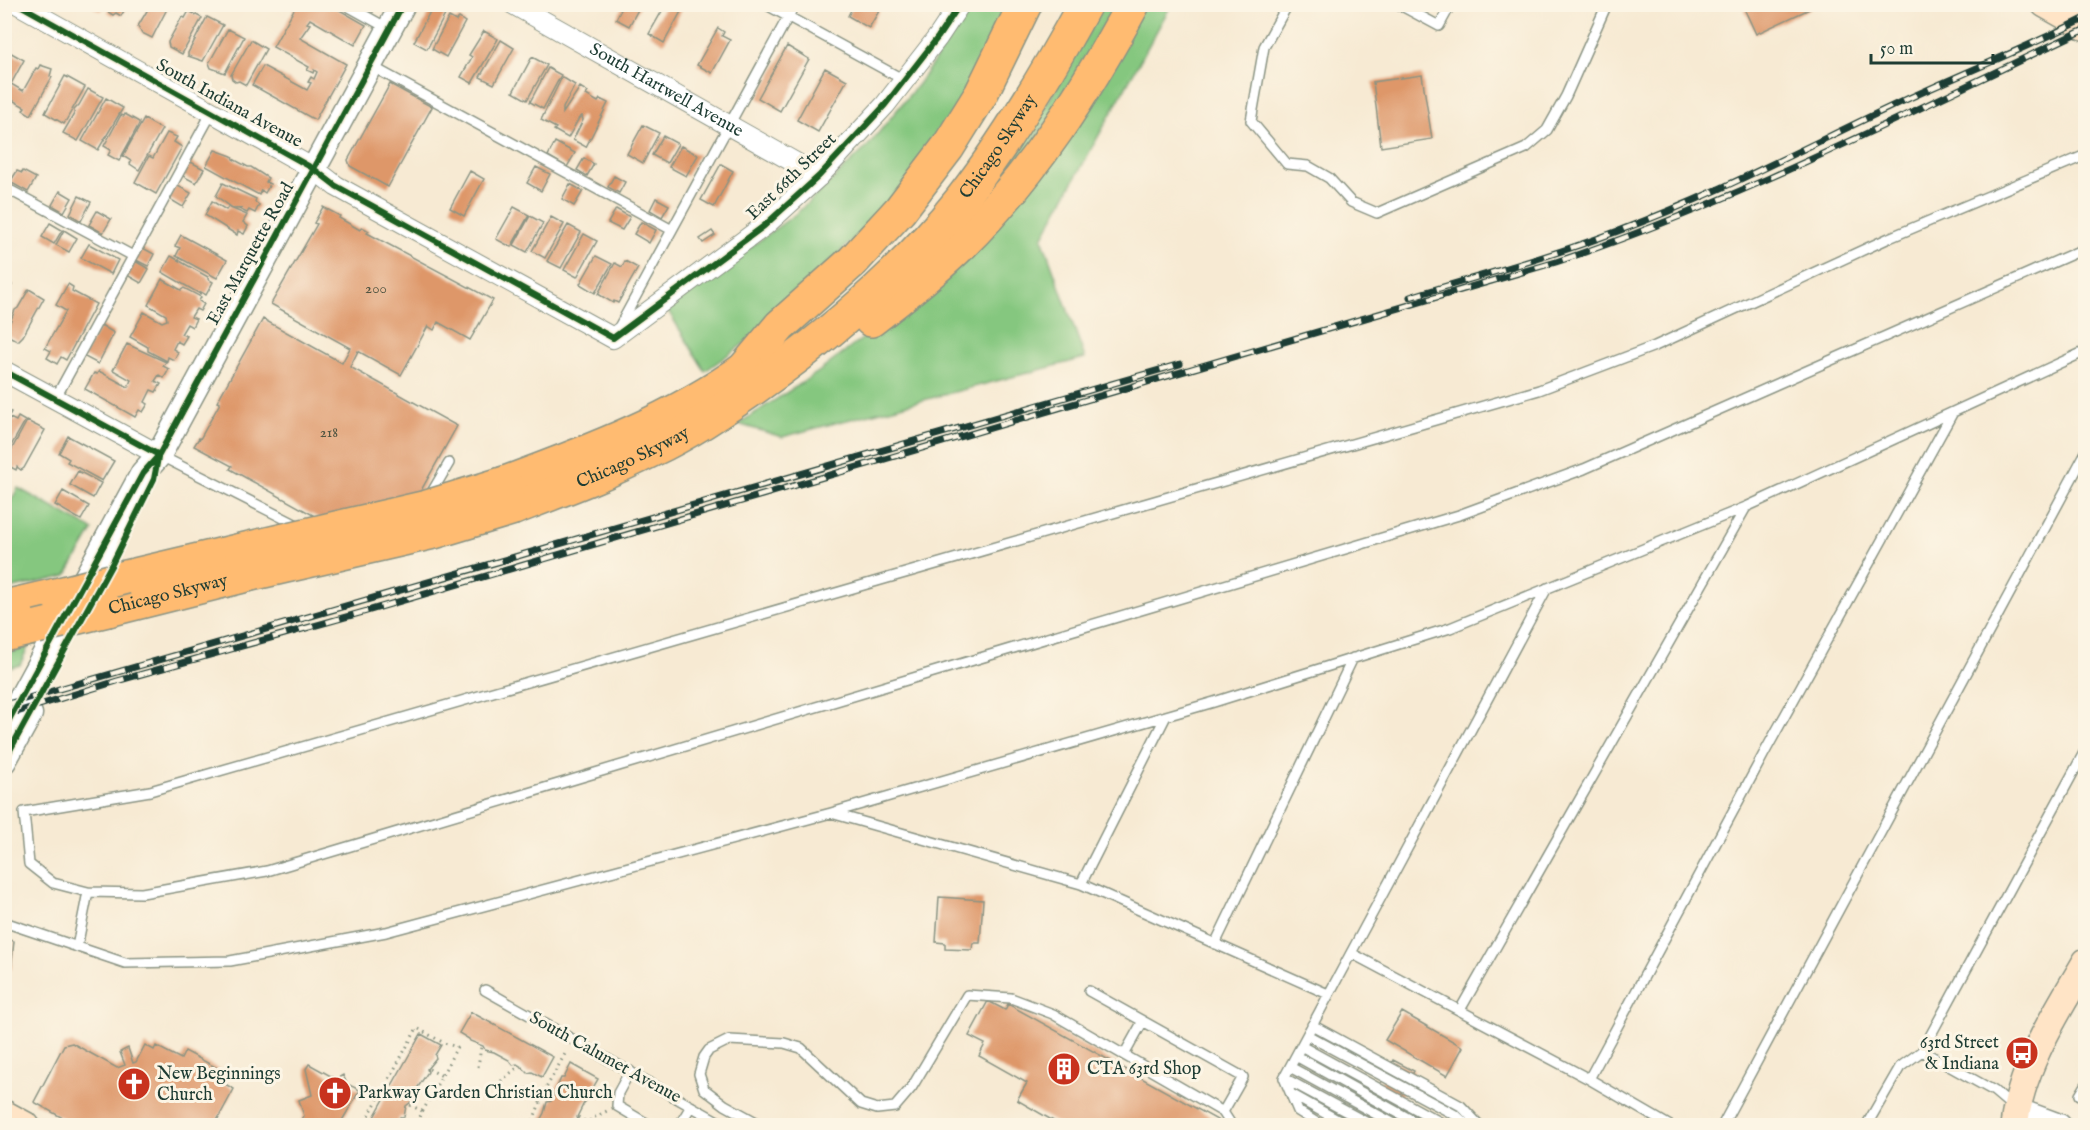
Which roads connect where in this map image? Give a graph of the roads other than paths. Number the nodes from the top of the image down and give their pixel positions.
1 (18, 4) edge
2 (344, 4) edge
3 (404, 4) edge
4 (513, 4) edge
5 (765, 4) edge
6 (795, 4) edge
7 (960, 4) edge
8 (1026, 4) edge
9 (1061, 4) edge
10 (1085, 4) edge
11 (1133, 4) edge
12 (1288, 4) edge
13 (1398, 4) edge
14 (1451, 4) edge
15 (1607, 4) edge
16 (2044, 4) edge
17 (2070, 4) edge
18 (2085, 13) edge
19 (788, 17) junction
20 (2085, 27) edge
21 (390, 30) junction
22 (370, 66) junction
23 (904, 80) junction
24 (212, 112) junction
25 (729, 125) junction
26 (2085, 155) edge
27 (315, 169) junction
28 (819, 176) junction
29 (4, 187) edge
30 (672, 230) junction
31 (2085, 248) edge
32 (133, 256) junction
33 (613, 338) junction
34 (2085, 351) edge
35 (744, 369) junction
36 (4, 371) edge
37 (55, 399) junction
38 (1953, 412) junction
39 (714, 416) junction
40 (2085, 452) edge
41 (159, 455) junction
42 (448, 463) dead end
43 (509, 495) junction
44 (1746, 507) junction
45 (416, 520) dead end
46 (411, 529) dead end
47 (400, 548) dead end
48 (363, 558) dead end
49 (244, 563) junction
50 (1547, 588) junction
51 (4, 607) edge
52 (4, 635) edge
53 (1353, 658) junction
54 (1167, 716) junction
55 (4, 729) edge
56 (2085, 749) edge
57 (4, 761) edge
58 (831, 813) junction
59 (1082, 884) junction
60 (88, 892) junction
61 (4, 922) edge
62 (1215, 944) junction
63 (77, 946) junction
64 (1351, 953) junction
65 (2085, 962) edge
66 (485, 990) dead end
67 (1089, 991) dead end
68 (1328, 994) junction
69 (1460, 1010) junction
70 (1143, 1021) junction
71 (1312, 1025) junction
72 (1306, 1035) junction
73 (1301, 1046) junction
74 (1922, 1051) junction
75 (1124, 1055) junction
76 (1296, 1056) junction
77 (1290, 1067) junction
78 (630, 1071) junction
79 (1284, 1078) junction
80 (1589, 1079) junction
81 (2085, 1084) edge
82 (1291, 1094) junction
83 (2085, 1098) edge
84 (691, 1106) junction
85 (1223, 1112) junction
86 (4, 1114) edge
87 (2022, 1120) edge
88 (26, 1125) edge
89 (651, 1125) edge
90 (679, 1125) edge
91 (726, 1125) edge
92 (763, 1125) edge
93 (1232, 1125) edge
94 (1323, 1125) edge
95 (1348, 1125) edge
96 (1373, 1125) edge
97 (1398, 1125) edge
98 (1422, 1125) edge
99 (1447, 1125) edge
100 (1468, 1125) edge
101 (1480, 1125) edge
102 (1670, 1125) edge
103 (1722, 1125) edge
104 (1866, 1125) edge
105 (2059, 1125) edge

1 - 24 street, South Indiana Avenue
2 - 21 lane
3 - 21 street, East Marquette Road
4 - 25 street, South Hartwell Avenue
5 - 19 lane
6 - 19 lane
7 - 23 street, East 66th Street
8 - 35 highway
9 - 35 highway, Chicago Skyway
10 - 39 highway, Chicago Skyway
11 - 39 highway
12 - 15 lane
13 - 14 lane
16 - 20 main road
17 - 18 main road
19 - 23 lane
19 - 25 lane
21 - 22 street, East Marquette Road
22 - 27 street, East Marquette Road
22 - 30 lane
23 - 28 street, East 66th Street
24 - 27 street, South Indiana Avenue
24 - 32 lane
25 - 28 street, South Hartwell Avenue
25 - 30 lane
26 - 60 lane
27 - 33 street, South Indiana Avenue
27 - 41 street, East Marquette Road
28 - 33 street, East 66th Street
29 - 32 lane
30 - 33 lane
31 - 60 lane
32 - 37 lane
34 - 38 lane
35 - 43 highway, Chicago Skyway
36 - 37 street
37 - 41 street
38 - 44 lane
38 - 80 lane
39 - 43 highway, Chicago Skyway
40 - 103 lane
41 - 48 lane
41 - 55 street, East Marquette Road
41 - 57 street, East Marquette Road
42 - 45 lane
43 - 49 highway, Chicago Skyway, bridge
44 - 50 lane
44 - 69 lane
46 - 47 lane
49 - 51 highway, Chicago Skyway, bridge
49 - 52 highway, Chicago Skyway, bridge
50 - 53 lane
50 - 64 lane
53 - 54 lane
53 - 62 lane
54 - 58 lane
54 - 59 lane
56 - 74 lane
58 - 59 lane
58 - 63 lane
59 - 62 lane
60 - 63 lane
61 - 63 lane
62 - 68 lane
64 - 68 lane
64 - 69 lane
65 - 87 main road
66 - 78 lane, South Calumet Avenue
67 - 70 lane
68 - 71 lane
69 - 80 lane
70 - 75 lane
70 - 85 lane
71 - 72 lane
71 - 101 lane
72 - 73 lane
72 - 100 lane
73 - 76 lane
73 - 99 lane
74 - 87 lane
74 - 104 lane
75 - 85 lane
75 - 92 lane
76 - 77 lane
76 - 98 lane
77 - 79 lane
77 - 97 lane
78 - 84 lane, South Calumet Avenue
78 - 89 lane
79 - 82 lane
79 - 96 lane
80 - 102 lane
81 - 83 lane
82 - 94 lane
82 - 95 lane
84 - 90 lane
84 - 91 lane, South Calumet Avenue
85 - 93 lane
86 - 88 main road
87 - 105 street

